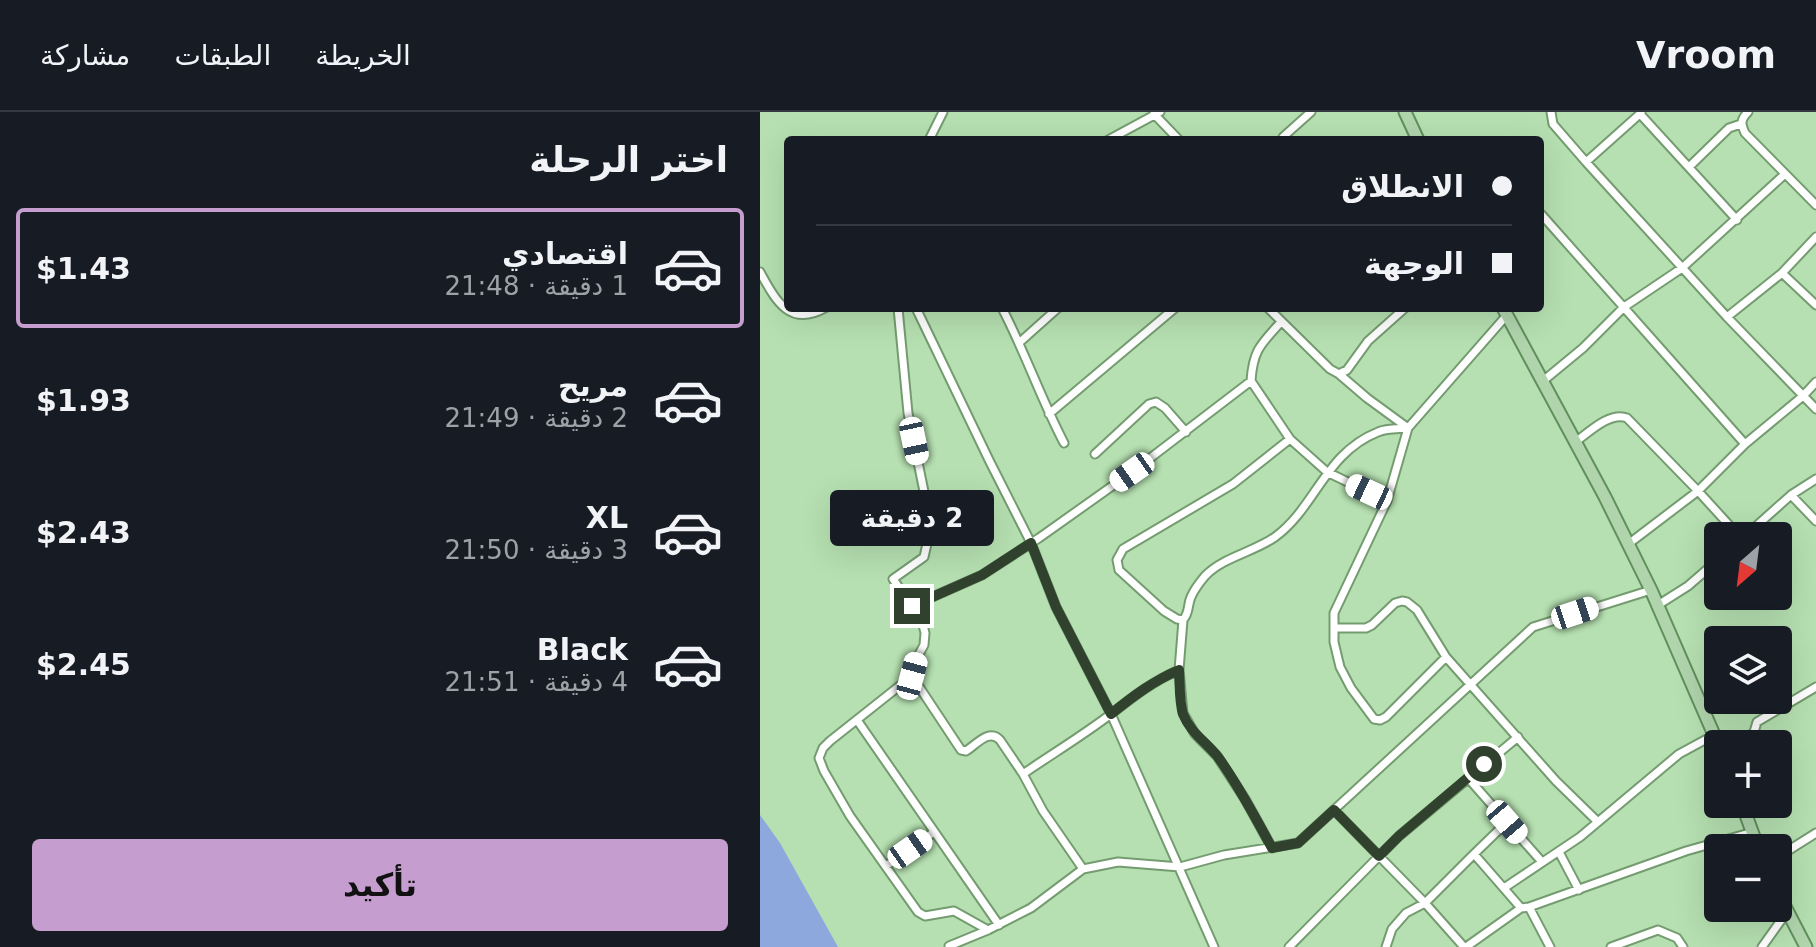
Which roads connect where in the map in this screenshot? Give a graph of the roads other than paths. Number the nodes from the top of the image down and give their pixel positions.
1 (943, 112) edge
2 (1311, 112) edge
3 (1405, 112) edge
4 (1748, 112) edge
5 (1156, 113) edge
6 (1641, 113) edge
7 (1549, 114) edge
8 (1741, 124) junction
9 (931, 136) edge
10 (1115, 136) edge
11 (1176, 136) edge
12 (1284, 136) edge
13 (1416, 136) edge
14 (1586, 162) junction
15 (1689, 167) junction
16 (1785, 174) junction
17 (1816, 205) edge
18 (1544, 217) edge
19 (1737, 220) junction
20 (1816, 237) edge
21 (1682, 268) junction
22 (760, 272) edge
23 (1782, 273) junction
24 (1816, 305) edge
25 (784, 307) edge
26 (1624, 307) junction
27 (791, 312) edge
28 (815, 312) edge
29 (898, 312) edge
30 (918, 312) edge
31 (1004, 312) edge
32 (1054, 312) edge
33 (1170, 312) edge
34 (1272, 312) edge
35 (1401, 312) edge
36 (1505, 312) edge
37 (1727, 317) junction
38 (1281, 322) junction
39 (1020, 342) junction
40 (1339, 374) junction
41 (1251, 381) junction
42 (1543, 381) junction
43 (1816, 382) edge
44 (1803, 396) junction
45 (1816, 409) edge
46 (1049, 414) junction
47 (1408, 428) junction
48 (1186, 432) junction
49 (1290, 439) junction
50 (1064, 443) dead end
51 (1574, 443) junction
52 (1745, 444) junction
53 (1095, 454) dead end
54 (1327, 472) junction
55 (1816, 479) edge
56 (1698, 491) junction
57 (1791, 495) junction
58 (1387, 501) junction
59 (1816, 521) edge
60 (1728, 522) edge
61 (1759, 522) edge
62 (1031, 543) junction
63 (1627, 545) junction
64 (1704, 572) edge
65 (1651, 590) junction
66 (1658, 605) junction
67 (912, 606) junction
68 (1183, 620) junction
69 (1334, 628) junction
70 (1446, 657) junction
71 (1179, 670) junction
72 (912, 676) junction
73 (1471, 683) junction
74 (1816, 687) edge
75 (1111, 714) junction
76 (857, 720) junction
77 (1712, 730) edge
78 (1755, 730) edge
79 (1518, 737) junction
80 (1704, 745) edge
81 (1023, 774) junction
82 (1468, 778) junction
83 (1334, 810) junction
84 (1748, 818) edge
85 (1507, 822) junction
86 (1598, 822) junction
87 (934, 832) junction
88 (1753, 832) joint
89 (1816, 833) edge
90 (1272, 848) junction
91 (1792, 848) edge
92 (1559, 852) junction
93 (1474, 854) junction
94 (1379, 856) junction
95 (1542, 862) junction
96 (886, 866) junction
97 (1180, 867) junction
98 (1083, 869) junction
99 (1504, 888) junction
100 (1579, 890) junction
101 (1425, 903) junction
102 (1525, 907) junction
103 (1792, 921) edge
104 (1780, 922) edge
105 (999, 925) junction
106 (988, 930) junction
107 (949, 946) edge
108 (1214, 947) edge
109 (1289, 947) edge
110 (1386, 947) edge
111 (1465, 947) edge
112 (1550, 947) edge
113 (1611, 947) edge
114 (1683, 947) edge
115 (1762, 947) edge
116 (1806, 947) edge

1 - 9 street
2 - 12 street
3 - 13 main road
4 - 8 street
5 - 10 street
5 - 11 street
6 - 14 street
6 - 15 street
7 - 14 street
8 - 15 street
8 - 16 street
14 - 21 street
15 - 19 street
16 - 17 street
16 - 19 street
18 - 26 street
19 - 21 street
20 - 23 street
21 - 26 street
21 - 37 street
22 - 25 street
23 - 24 street
23 - 37 street
26 - 42 street
26 - 52 street
27 - 28 street
29 - 67 street
30 - 62 street
31 - 39 street
32 - 39 street
33 - 46 street
34 - 38 street
35 - 40 street
36 - 42 main road
36 - 47 street
37 - 44 street
38 - 40 street
38 - 41 street
39 - 46 street
40 - 47 street
41 - 48 street
41 - 49 street
42 - 51 main road
43 - 44 street
44 - 45 street
44 - 52 street
46 - 50 street
47 - 54 street
47 - 58 street
48 - 53 street
48 - 62 street
49 - 54 street
49 - 68 street
51 - 56 street
51 - 63 main road
52 - 56 street
54 - 58 street
54 - 68 street
55 - 57 street
56 - 60 street
56 - 63 street
57 - 59 street
57 - 61 street
58 - 69 street
62 - 67 street
62 - 75 street
63 - 65 main road
64 - 66 street
65 - 66 main road
65 - 73 street
66 - 77 main road
67 - 72 street
68 - 71 street
69 - 70 street
69 - 70 street
70 - 73 street
71 - 75 street
71 - 90 street
72 - 76 street
72 - 81 street
73 - 79 street
73 - 83 street
74 - 78 street
75 - 81 street
75 - 97 street
76 - 87 street
76 - 96 street
79 - 82 street
79 - 86 street
80 - 86 street
81 - 98 street
82 - 85 street
82 - 94 street
83 - 90 street
83 - 94 street
84 - 88 main road
85 - 93 street
85 - 95 street
86 - 92 street
87 - 96 street
87 - 105 street
88 - 100 street
89 - 91 street
90 - 97 street
92 - 95 street
92 - 100 street
93 - 99 street
93 - 101 street
94 - 101 street
94 - 109 street
95 - 99 street
96 - 106 street
97 - 98 street
97 - 108 street
98 - 105 street
99 - 102 street
100 - 102 street
101 - 110 street
101 - 111 street
102 - 111 street
102 - 112 street
103 - 116 main road
104 - 115 street
105 - 106 street
106 - 107 street
113 - 114 street

